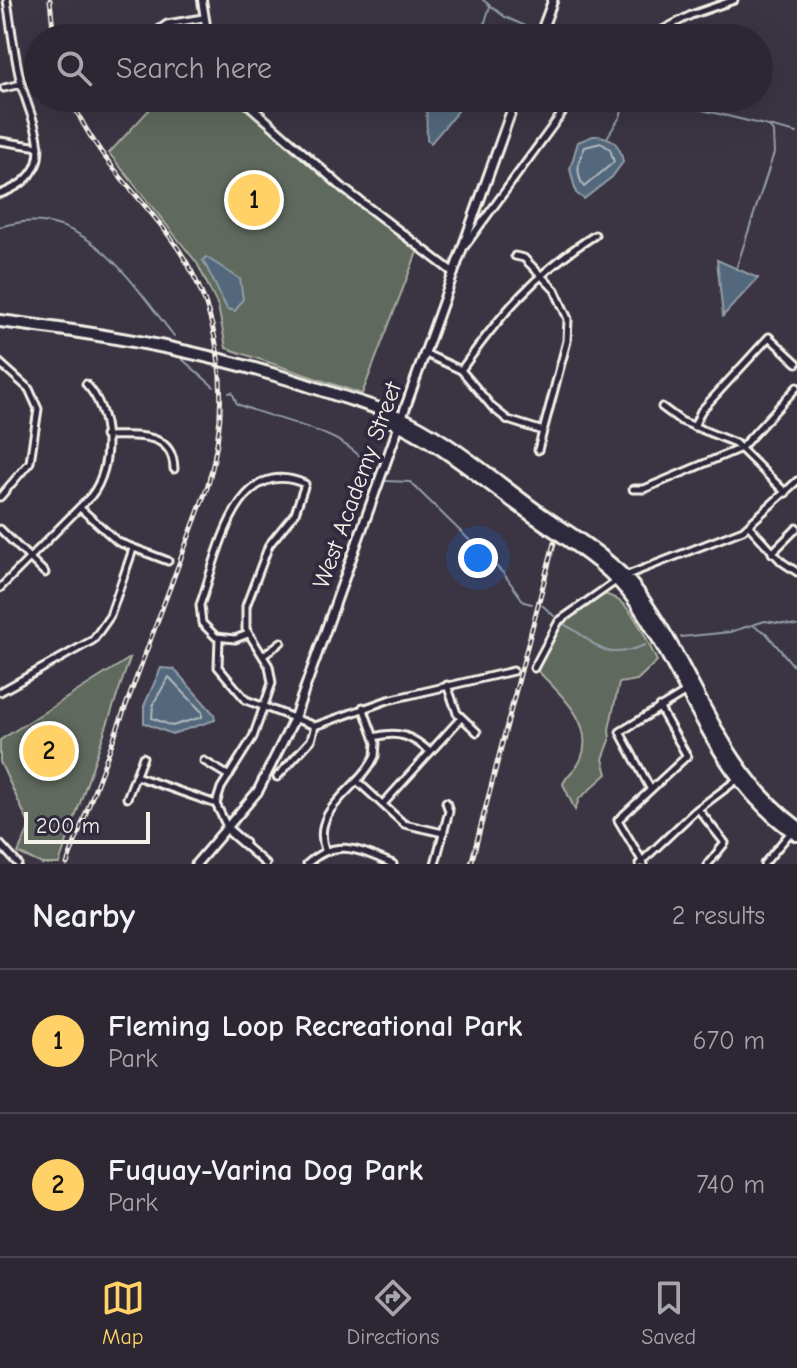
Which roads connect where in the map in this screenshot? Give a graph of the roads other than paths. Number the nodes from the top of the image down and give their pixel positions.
1 (7, 0) edge
2 (202, 0) edge
3 (553, 0) edge
4 (734, 0) edge
5 (0, 10) edge
6 (203, 18) junction
7 (167, 24) edge
8 (204, 24) edge
9 (544, 24) edge
10 (674, 24) edge
11 (21, 84) junction
12 (4, 88) dead end
13 (24, 92) edge
14 (32, 112) edge
15 (257, 112) edge
16 (511, 112) edge
17 (563, 112) edge
18 (0, 141) edge
19 (39, 147) junction
20 (0, 194) edge
21 (595, 235) dead end
22 (464, 246) junction
23 (515, 256) dead end
24 (454, 273) junction
25 (541, 274) junction
26 (0, 321) edge
27 (426, 354) junction
28 (0, 363) edge
29 (797, 363) edge
30 (461, 370) junction
31 (86, 384) dead end
32 (797, 387) edge
33 (662, 407) dead end
34 (402, 422) junction
35 (694, 427) junction
36 (543, 431) junction
37 (105, 436) junction
38 (741, 448) junction
39 (538, 450) dead end
40 (174, 469) dead end
41 (797, 481) edge
42 (633, 489) dead end
43 (786, 493) junction
44 (0, 497) edge
45 (80, 508) junction
46 (749, 526) junction
47 (797, 528) edge
48 (0, 529) edge
49 (133, 549) junction
50 (772, 553) junction
51 (30, 558) junction
52 (168, 561) dead end
53 (797, 572) edge
54 (45, 573) dead end
55 (621, 578) junction
56 (0, 588) edge
57 (248, 634) junction
58 (219, 638) junction
59 (281, 642) dead end
60 (263, 656) junction
61 (534, 668) dead end
62 (513, 671) dead end
63 (447, 685) junction
64 (0, 692) edge
65 (687, 692) junction
66 (363, 707) junction
67 (659, 707) junction
68 (263, 709) junction
69 (461, 718) junction
70 (294, 719) junction
71 (315, 726) junction
72 (477, 732) dead end
73 (374, 737) junction
74 (430, 752) junction
75 (143, 757) dead end
76 (204, 761) dead end
77 (136, 776) junction
78 (229, 776) junction
79 (277, 777) dead end
80 (741, 777) junction
81 (357, 781) junction
82 (650, 788) junction
83 (127, 798) dead end
84 (446, 802) dead end
85 (216, 804) junction
86 (383, 804) junction
87 (698, 809) junction
88 (228, 829) junction
89 (795, 831) edge
90 (443, 833) junction
91 (0, 844) edge
92 (325, 850) junction
93 (641, 863) edge
94 (18, 864) edge
95 (196, 864) edge
96 (266, 864) edge
97 (307, 864) edge
98 (393, 864) edge
99 (435, 864) edge
100 (708, 864) edge
101 (764, 864) edge

1 - 5 street
1 - 11 street
2 - 6 street
3 - 9 main road
4 - 10 street
6 - 7 street
6 - 8 street
11 - 12 street
11 - 13 street
14 - 19 street
15 - 24 street
16 - 22 main road, West Academy Street
17 - 22 street
18 - 19 street
19 - 20 street
21 - 25 street
22 - 24 main road, West Academy Street
23 - 25 street
24 - 27 main road, West Academy Street
25 - 30 street
25 - 36 street
26 - 34 highway
27 - 30 street
27 - 34 main road, West Academy Street
28 - 44 street
29 - 35 street
30 - 36 street
31 - 37 street
32 - 38 street
33 - 35 street
34 - 55 highway
34 - 70 main road, West Academy Street
35 - 38 street
36 - 39 street
37 - 40 street
37 - 45 street
38 - 42 street
38 - 43 street
41 - 43 street
43 - 46 street
45 - 49 street
45 - 51 street
46 - 50 street
46 - 55 street
47 - 50 street
48 - 51 street
49 - 52 street
49 - 64 street
50 - 53 street
51 - 54 street
51 - 56 street
55 - 61 street
55 - 65 highway
55 - 80 highway
57 - 58 street
57 - 58 street
57 - 60 street
58 - 68 street
59 - 60 street
60 - 68 street
62 - 63 street
63 - 66 street
63 - 69 street
65 - 67 street
65 - 80 highway
66 - 71 street
66 - 73 street
67 - 82 street
67 - 82 street
68 - 70 street
68 - 78 street
69 - 72 street
69 - 74 street
70 - 71 street
70 - 88 main road, West Academy Street
71 - 79 street
73 - 74 street
73 - 81 street
74 - 86 street
75 - 77 street
76 - 78 street
77 - 83 street
77 - 85 street
78 - 85 street
80 - 87 street
80 - 89 highway
81 - 86 street
81 - 92 street
82 - 93 street
84 - 90 street
85 - 88 street
86 - 90 street
87 - 93 street
87 - 100 street
88 - 95 main road, West Academy Street
88 - 96 street
89 - 101 street
90 - 99 street
91 - 94 street
92 - 97 street
92 - 98 street

